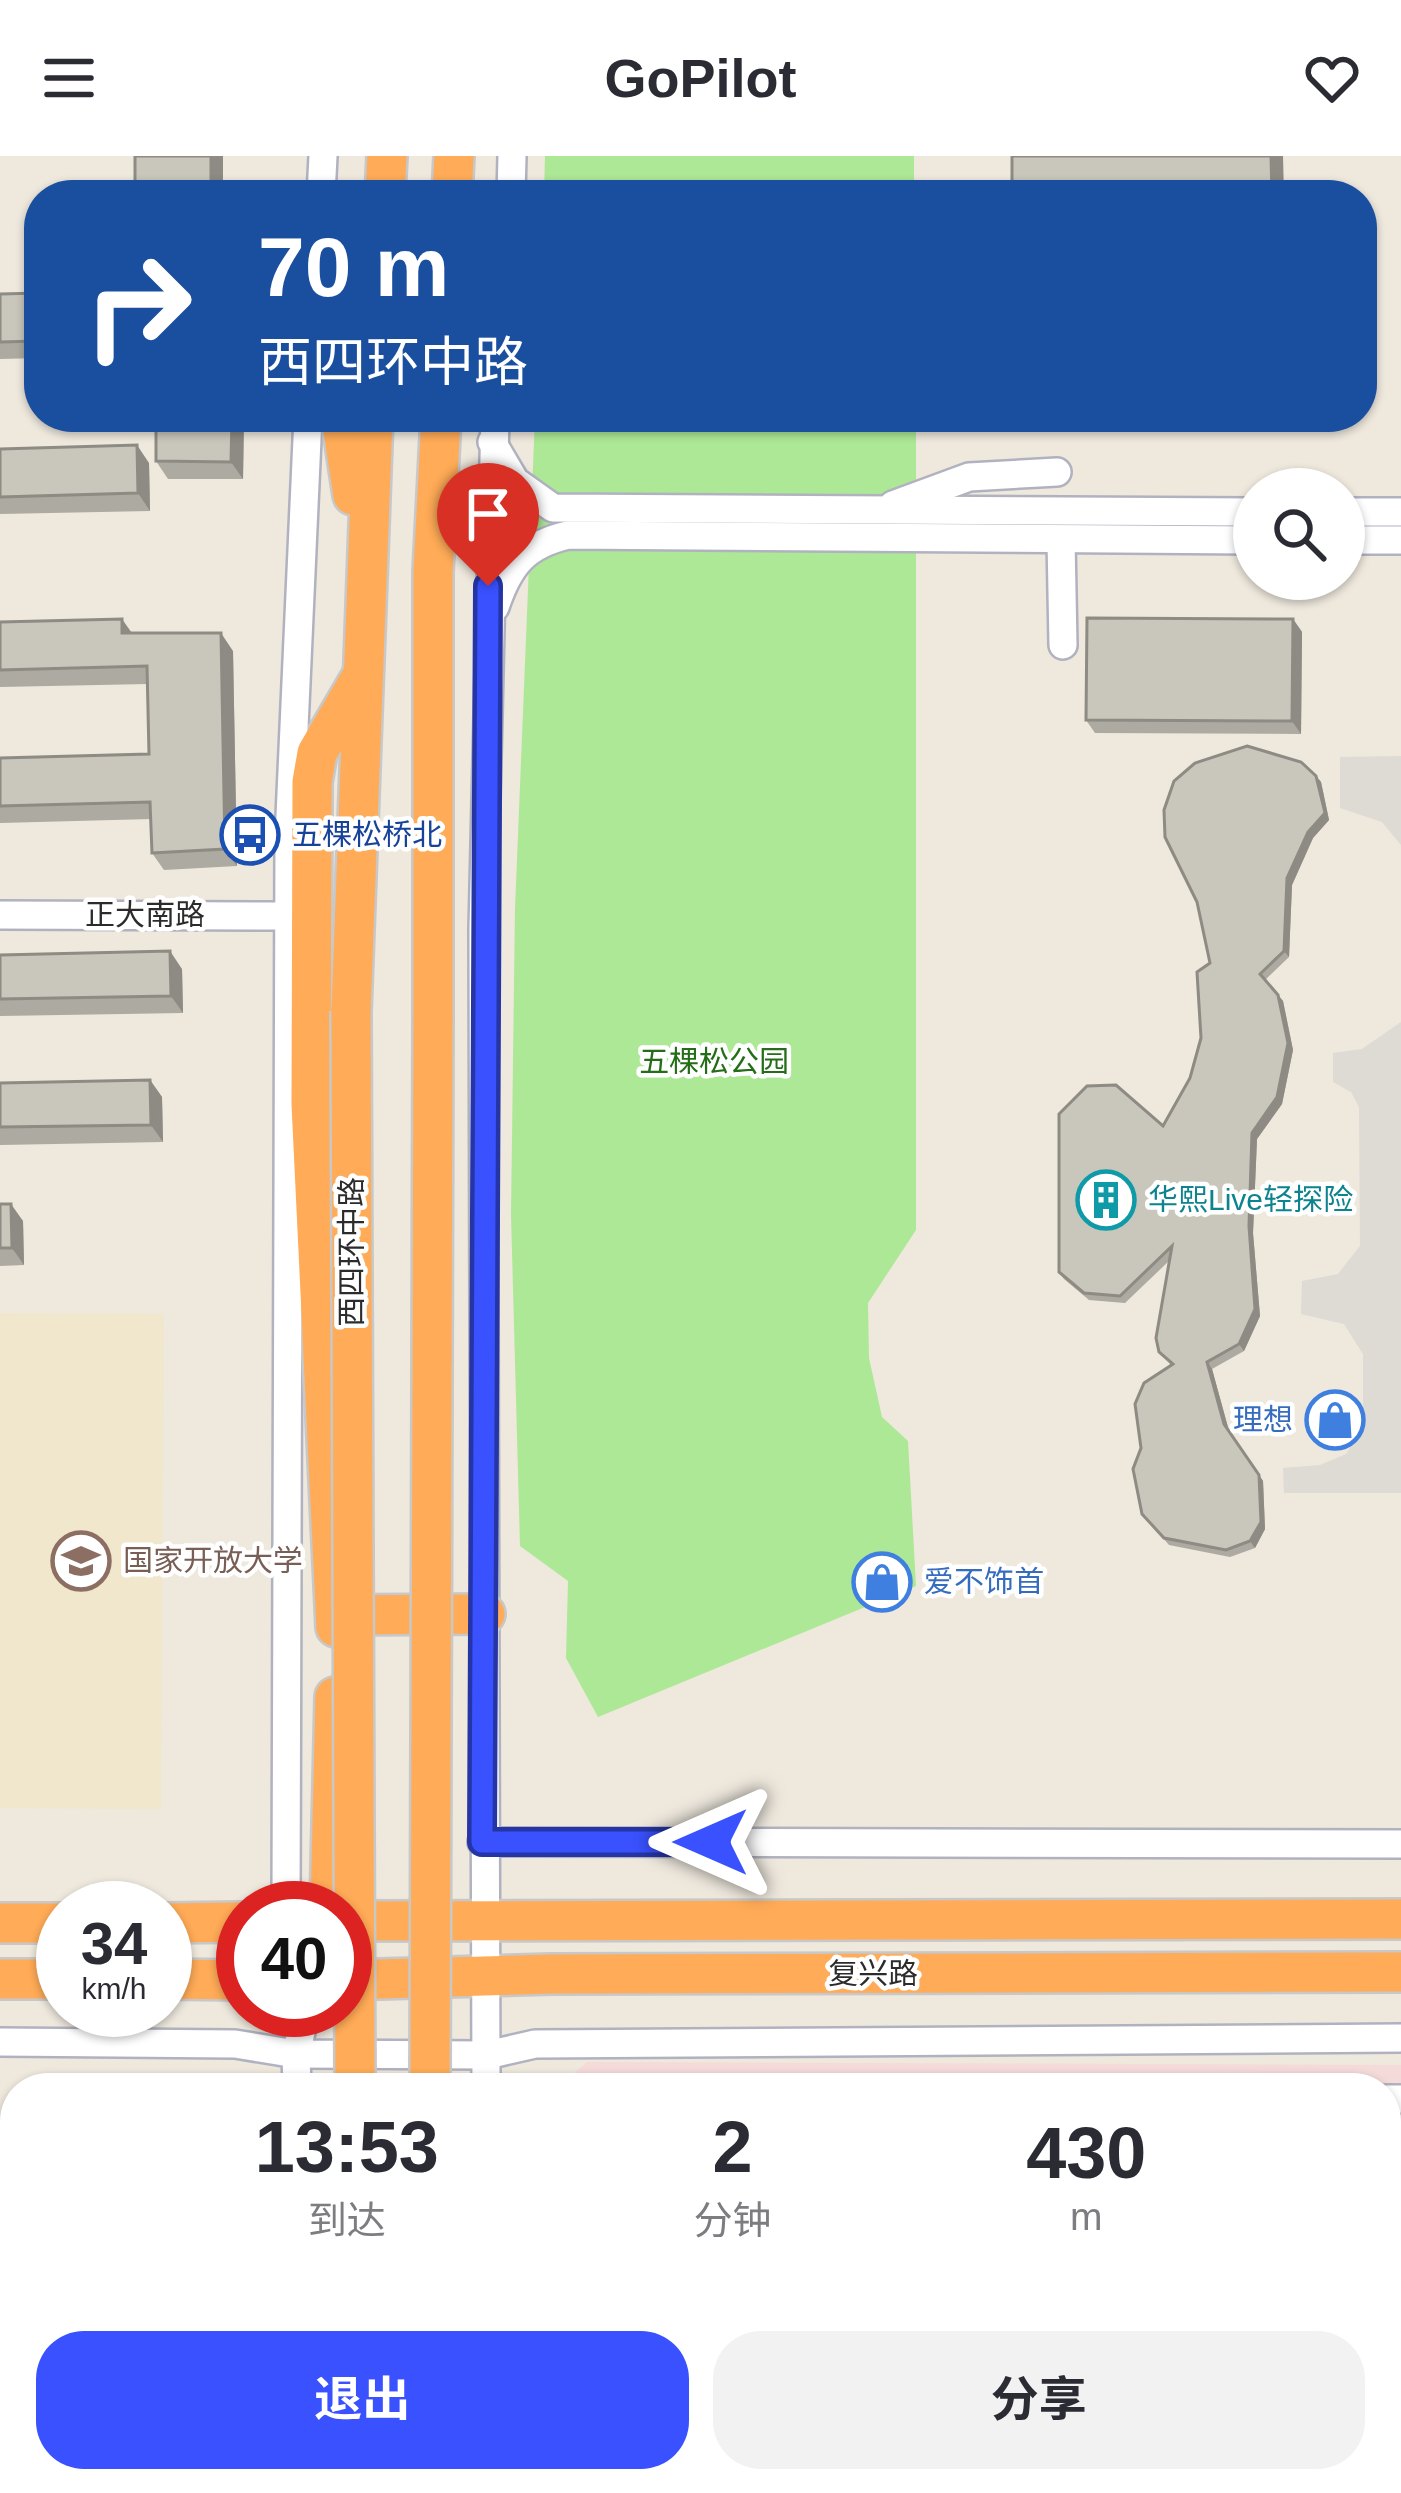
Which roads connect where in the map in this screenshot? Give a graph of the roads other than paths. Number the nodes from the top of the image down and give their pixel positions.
1 (307, 432) edge
2 (343, 432) edge
3 (373, 432) edge
4 (440, 432) edge
5 (483, 432) edge
6 (485, 432) edge
7 (488, 432) edge
8 (1058, 472) dead end
9 (874, 512) junction
10 (1233, 512) edge
11 (1365, 512) edge
12 (1401, 512) edge
13 (1061, 540) junction
14 (1233, 540) edge
15 (1365, 540) edge
16 (1401, 540) edge
17 (433, 572) junction
18 (365, 579) junction
19 (486, 633) junction
20 (1063, 645) dead end
21 (362, 676) junction
22 (0, 915) edge
23 (290, 916) junction
24 (485, 1613) junction
25 (337, 1615) junction
26 (482, 1842) junction
27 (1401, 1844) edge
28 (286, 1881) edge
29 (331, 1881) edge
30 (1401, 1919) edge
31 (486, 1920) junction
32 (372, 1922) edge
33 (0, 1923) edge
34 (36, 1923) edge
35 (1401, 1972) edge
36 (486, 1978) junction
37 (0, 1979) edge
38 (36, 1979) edge
39 (372, 1980) edge
40 (300, 2037) edge
41 (1401, 2038) edge
42 (0, 2042) edge
43 (296, 2054) junction
44 (487, 2055) junction
45 (297, 2073) edge
46 (355, 2073) edge
47 (430, 2073) edge
48 (486, 2073) edge

1 - 23 street
2 - 18 highway
3 - 18 highway, 西四环中路
4 - 17 highway
5 - 17 highway
6 - 19 street
7 - 9 street
8 - 9 street
9 - 10 street
11 - 12 street
13 - 14 street
13 - 19 street
13 - 20 street
15 - 16 street
17 - 47 highway, bridge
18 - 21 highway, 西四环中路
19 - 24 street
21 - 25 highway
21 - 46 highway, 西四环中路, bridge
22 - 23 street, 正大南路
23 - 28 street
24 - 25 highway
24 - 26 street
25 - 29 highway
26 - 27 street
26 - 31 street
30 - 31 highway, 复兴路
31 - 32 highway, 复兴路
31 - 36 street
33 - 34 highway
35 - 36 highway, 复兴路
36 - 39 highway, 复兴路
36 - 44 street
37 - 38 highway
40 - 43 street
41 - 44 street
42 - 43 street
43 - 44 street
43 - 45 street
44 - 48 street

